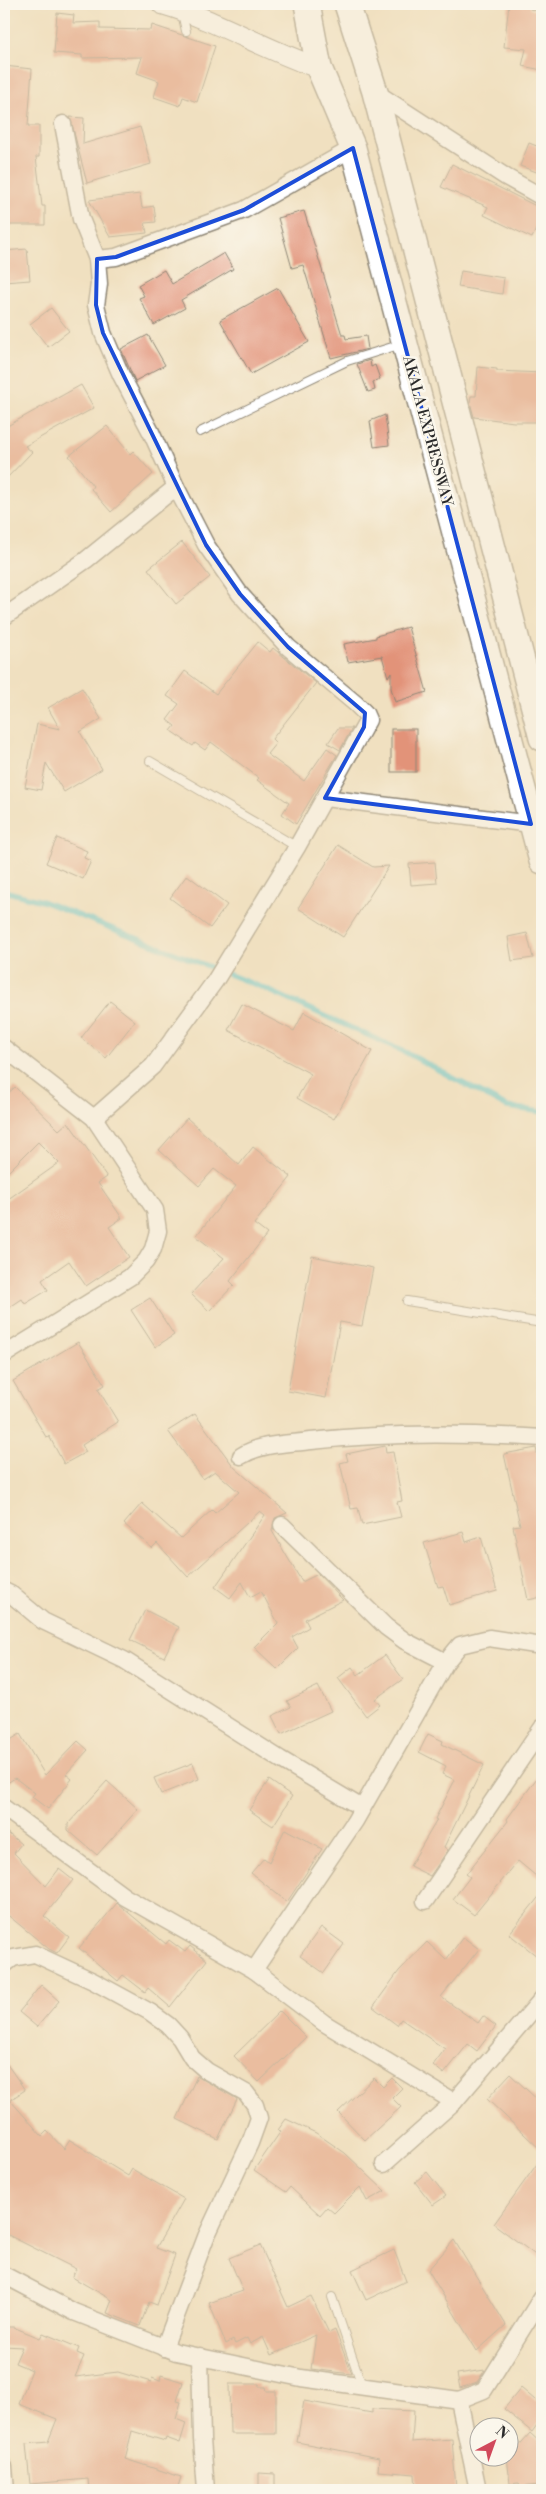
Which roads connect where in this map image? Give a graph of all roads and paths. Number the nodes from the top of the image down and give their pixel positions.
1 (307, 4) edge
2 (347, 4) edge
3 (175, 6) edge
4 (186, 31) dead end
5 (319, 68) junction
6 (375, 92) junction
7 (63, 124) dead end
8 (353, 148) junction
9 (542, 197) edge
10 (97, 259) junction
11 (405, 343) junction
12 (200, 432) dead end
13 (176, 487) junction
14 (4, 617) edge
15 (538, 704) edge
16 (542, 738) edge
17 (150, 760) dead end
18 (325, 798) junction
19 (531, 824) junction
20 (297, 847) junction
21 (542, 861) edge
22 (4, 1048) edge
23 (94, 1118) junction
24 (407, 1301) dead end
25 (542, 1323) edge
26 (4, 1355) edge
27 (542, 1438) edge
28 (241, 1456) dead end
29 (282, 1525) dead end
30 (4, 1591) edge
31 (542, 1646) edge
32 (446, 1662) junction
33 (542, 1728) edge
34 (4, 1808) edge
35 (362, 1808) junction
36 (425, 1900) dead end
37 (4, 1965) edge
38 (254, 1970) junction
39 (542, 1999) edge
40 (454, 2102) junction
41 (384, 2164) dead end
42 (4, 2275) edge
43 (332, 2297) dead end
44 (542, 2297) edge
45 (164, 2348) junction
46 (200, 2356) junction
47 (362, 2386) junction
48 (459, 2400) junction
49 (4, 2467) edge
50 (5, 2489) edge
51 (206, 2490) edge
52 (478, 2490) edge

1 - 5 main road, AKALA EXPRESSWAY
2 - 6 main road
3 - 4 lane
3 - 5 street
5 - 8 main road, AKALA EXPRESSWAY
6 - 9 street
6 - 15 main road
7 - 10 street
8 - 10 street
8 - 11 main road, AKALA EXPRESSWAY
10 - 13 street
11 - 12 lane
11 - 19 main road, AKALA EXPRESSWAY
13 - 14 street
13 - 18 street
15 - 16 main road
17 - 20 lane
18 - 19 street
18 - 20 street
19 - 21 main road, AKALA EXPRESSWAY
20 - 23 street
22 - 23 street
23 - 26 street
24 - 25 lane
27 - 28 street
29 - 32 street
30 - 35 street
31 - 32 street
32 - 35 street
33 - 36 street
34 - 38 street
35 - 38 street
37 - 45 street
38 - 40 street
39 - 40 street
40 - 41 street
42 - 45 street
43 - 47 lane
44 - 48 street
45 - 46 street
46 - 47 street
46 - 51 street
47 - 48 street
48 - 52 street
49 - 50 street

